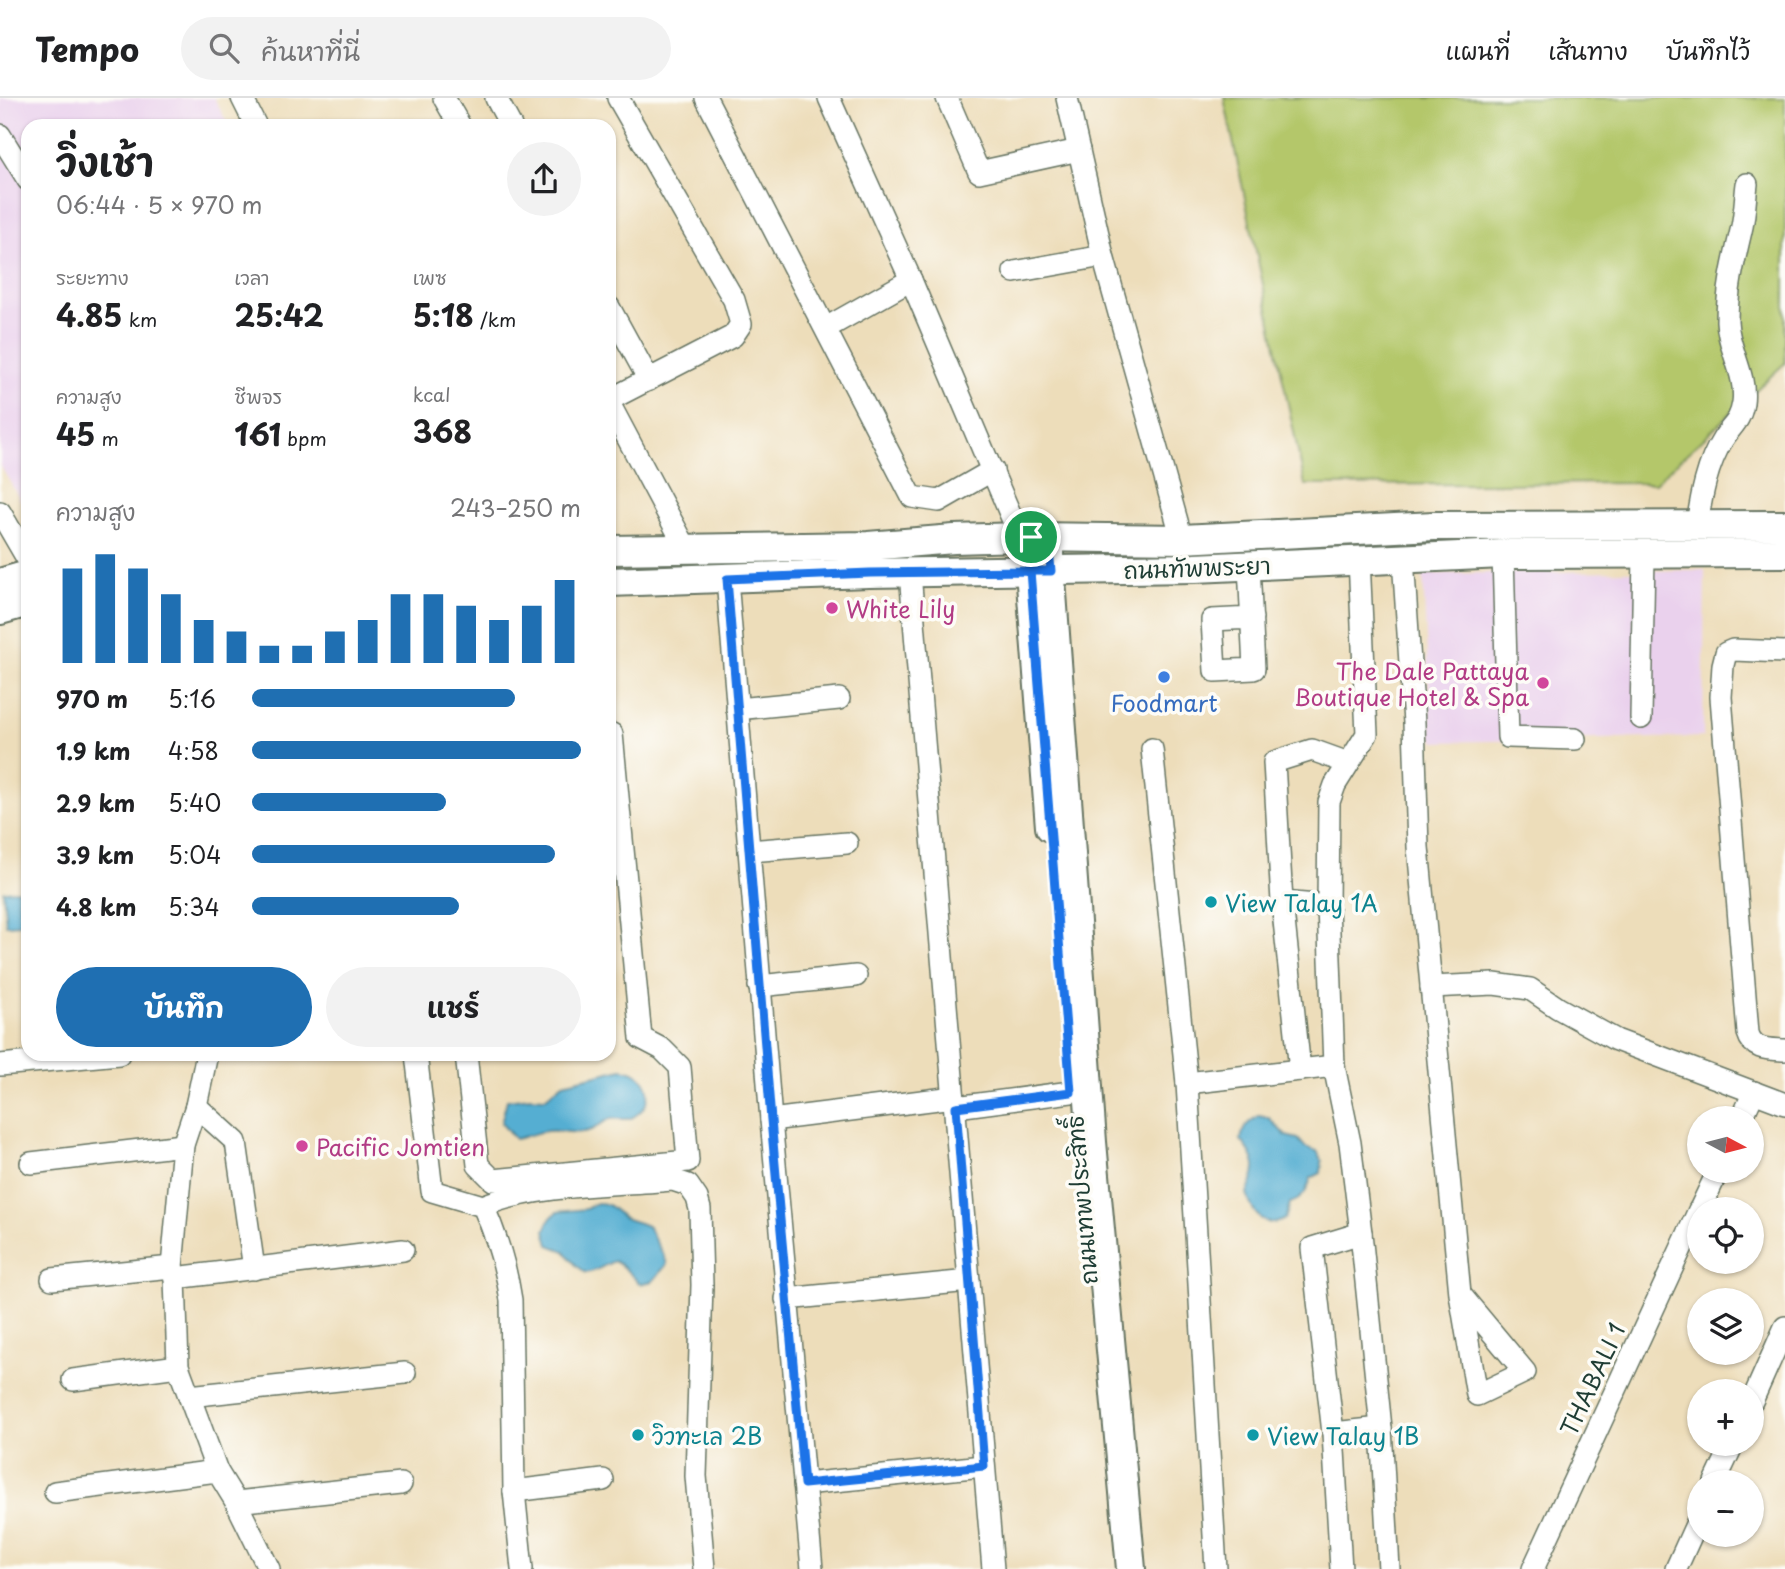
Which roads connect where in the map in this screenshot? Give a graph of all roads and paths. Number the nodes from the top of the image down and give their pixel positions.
1 (242, 98) edge
2 (444, 98) edge
3 (496, 98) edge
4 (618, 98) edge
5 (706, 98) edge
6 (829, 98) edge
7 (947, 98) edge
8 (1067, 98) edge
9 (252, 119) edge
10 (456, 119) edge
11 (507, 119) edge
12 (0, 135) edge
13 (1079, 150) junction
14 (21, 169) edge
15 (1747, 184) dead end
16 (1103, 256) junction
17 (1014, 272) dead end
18 (911, 280) junction
19 (616, 320) edge
20 (826, 328) junction
21 (649, 380) junction
22 (616, 397) edge
23 (616, 414) edge
24 (993, 470) junction
25 (0, 512) edge
26 (1785, 525) edge
27 (1698, 526) junction
28 (1033, 537) junction
29 (1182, 539) junction
30 (21, 548) edge
31 (616, 550) edge
32 (687, 550) junction
33 (1785, 553) edge
34 (1503, 554) junction
35 (1644, 555) junction
36 (1403, 558) junction
37 (1359, 559) junction
38 (1249, 565) junction
39 (1040, 571) junction
40 (910, 573) junction
41 (21, 577) edge
42 (727, 579) junction
43 (616, 582) edge
44 (0, 583) edge
45 (21, 604) edge
46 (0, 610) edge
47 (1252, 618) dead end
48 (1785, 652) edge
49 (839, 699) dead end
50 (737, 709) junction
51 (1641, 718) dead end
52 (1575, 739) dead end
53 (1153, 749) dead end
54 (1348, 763) junction
55 (616, 776) edge
56 (847, 843) dead end
57 (749, 850) junction
58 (1282, 902) junction
59 (1328, 906) junction
60 (856, 976) dead end
61 (759, 986) junction
62 (1430, 987) junction
63 (1785, 1050) edge
64 (43, 1061) edge
65 (206, 1061) edge
66 (417, 1061) edge
67 (467, 1061) edge
68 (0, 1065) edge
69 (1334, 1066) junction
70 (1300, 1070) junction
71 (1187, 1083) junction
72 (1071, 1092) junction
73 (1754, 1092) junction
74 (955, 1102) junction
75 (1785, 1104) edge
76 (196, 1106) junction
77 (1748, 1106) edge
78 (771, 1120) junction
79 (183, 1145) junction
80 (32, 1163) dead end
81 (483, 1206) junction
82 (1361, 1233) junction
83 (1687, 1238) edge
84 (403, 1250) dead end
85 (254, 1269) junction
86 (173, 1272) junction
87 (52, 1279) dead end
88 (969, 1280) junction
89 (1460, 1294) dead end
90 (786, 1299) junction
91 (1785, 1327) edge
92 (178, 1366) junction
93 (405, 1373) dead end
94 (1762, 1379) edge
95 (73, 1380) dead end
96 (189, 1396) junction
97 (1381, 1428) junction
98 (1333, 1433) junction
99 (984, 1466) junction
100 (217, 1471) junction
101 (603, 1480) dead end
102 (401, 1484) dead end
103 (804, 1484) junction
104 (514, 1491) junction
105 (55, 1492) dead end
106 (236, 1502) junction
107 (1687, 1545) edge
108 (269, 1569) edge
109 (522, 1569) edge
110 (704, 1569) edge
111 (812, 1569) edge
112 (993, 1569) edge
113 (1115, 1569) edge
114 (1132, 1569) edge
115 (1216, 1569) edge
116 (1340, 1569) edge
117 (1389, 1569) edge
118 (1533, 1569) edge
119 (1676, 1569) edge

1 - 9 street
2 - 10 street
3 - 11 street
4 - 21 street
5 - 20 street
6 - 18 street
7 - 13 street
8 - 13 street
12 - 14 street
13 - 16 street
15 - 27 street
16 - 17 street
16 - 29 street
18 - 20 street
18 - 24 street
19 - 21 street
20 - 24 street
21 - 22 street
23 - 32 street
24 - 28 street
25 - 30 street
26 - 27 main road, ถนนทัพพระยา
27 - 29 main road, ถนนทัพพระยา
28 - 29 main road, ถนนทัพพระยา
28 - 32 main road, ถนนทัพพระยา
28 - 39 main road, ถนนเทพประสิทธิ์
31 - 32 main road, ถนนทัพพระยา
33 - 35 main road, ถนนทัพพระยา
34 - 35 main road, ถนนทัพพระยา
34 - 36 main road, ถนนทัพพระยา
34 - 52 street
35 - 51 street
36 - 37 main road, ถนนทัพพระยา
36 - 62 street
37 - 38 main road, ถนนทัพพระยา
37 - 54 street
38 - 39 main road, ถนนทัพพระยา
38 - 47 street
39 - 40 main road, ถนนทัพพระยา
39 - 72 main road, ถนนเทพประสิทธิ์
39 - 114 main road, ถนนเทพประสิทธิ์
40 - 42 main road, ถนนทัพพระยา
40 - 74 street
41 - 44 main road
42 - 43 main road, ถนนทัพพระยา
42 - 50 street
45 - 46 main road
48 - 63 street
49 - 50 street
50 - 57 street
53 - 71 street
54 - 58 street
54 - 59 street
55 - 67 street
56 - 57 street
57 - 61 street
58 - 59 street
58 - 70 street
59 - 69 street
60 - 61 street
61 - 78 street
62 - 73 street
62 - 89 street
64 - 68 street
65 - 76 street
66 - 81 street
69 - 70 street
69 - 82 street
70 - 71 street
71 - 115 street
72 - 74 street
72 - 113 main road, ถนนเทพประสิทธิ์
73 - 75 street
73 - 77 street
74 - 78 street
74 - 88 street
76 - 79 street
76 - 85 street
78 - 90 street
79 - 80 street
79 - 86 street
81 - 104 street
81 - 110 street
82 - 97 street
82 - 98 street
83 - 118 street, THABALI 1
84 - 85 street
85 - 86 street
86 - 87 street
86 - 92 street
88 - 90 street
88 - 99 street
90 - 103 street
91 - 94 street
92 - 95 street
92 - 96 street
93 - 96 street
96 - 100 street
97 - 98 street
97 - 117 street
98 - 116 street
99 - 103 street
99 - 112 street
100 - 105 street
100 - 106 street
101 - 104 street
102 - 106 street
103 - 111 street
104 - 109 street
106 - 108 street
107 - 119 street

